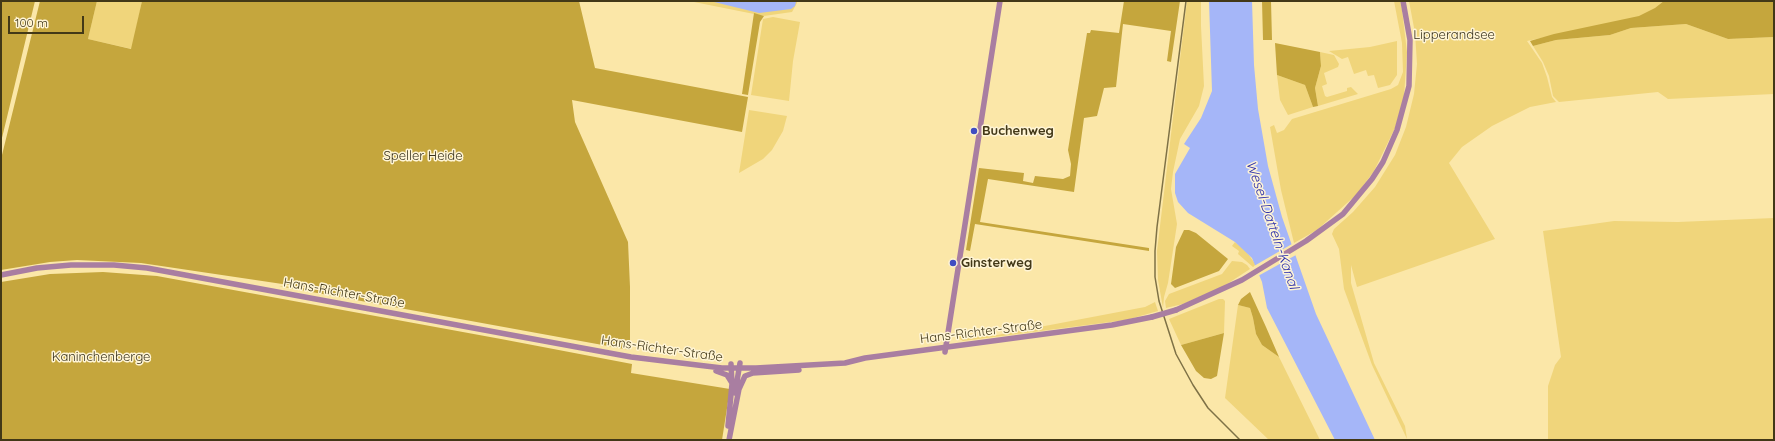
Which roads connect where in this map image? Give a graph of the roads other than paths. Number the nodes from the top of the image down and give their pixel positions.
1 (1000, 1) edge
2 (1403, 1) edge
3 (1, 274) edge
4 (945, 350) junction
5 (822, 365) junction
6 (731, 366) junction
7 (740, 366) junction
8 (700, 367) junction
9 (732, 384) junction
10 (728, 426) junction
11 (727, 440) edge

1 - 4 main road
2 - 4 main road, Hans-Richter-Straße, bridge
3 - 8 main road, Hans-Richter-Straße
4 - 5 main road, Hans-Richter-Straße
5 - 7 main road, Hans-Richter-Straße
5 - 11 main road
6 - 7 main road, Hans-Richter-Straße
6 - 8 main road, Hans-Richter-Straße
6 - 9 main road
7 - 10 main road
8 - 9 main road
9 - 10 main road
10 - 11 main road

